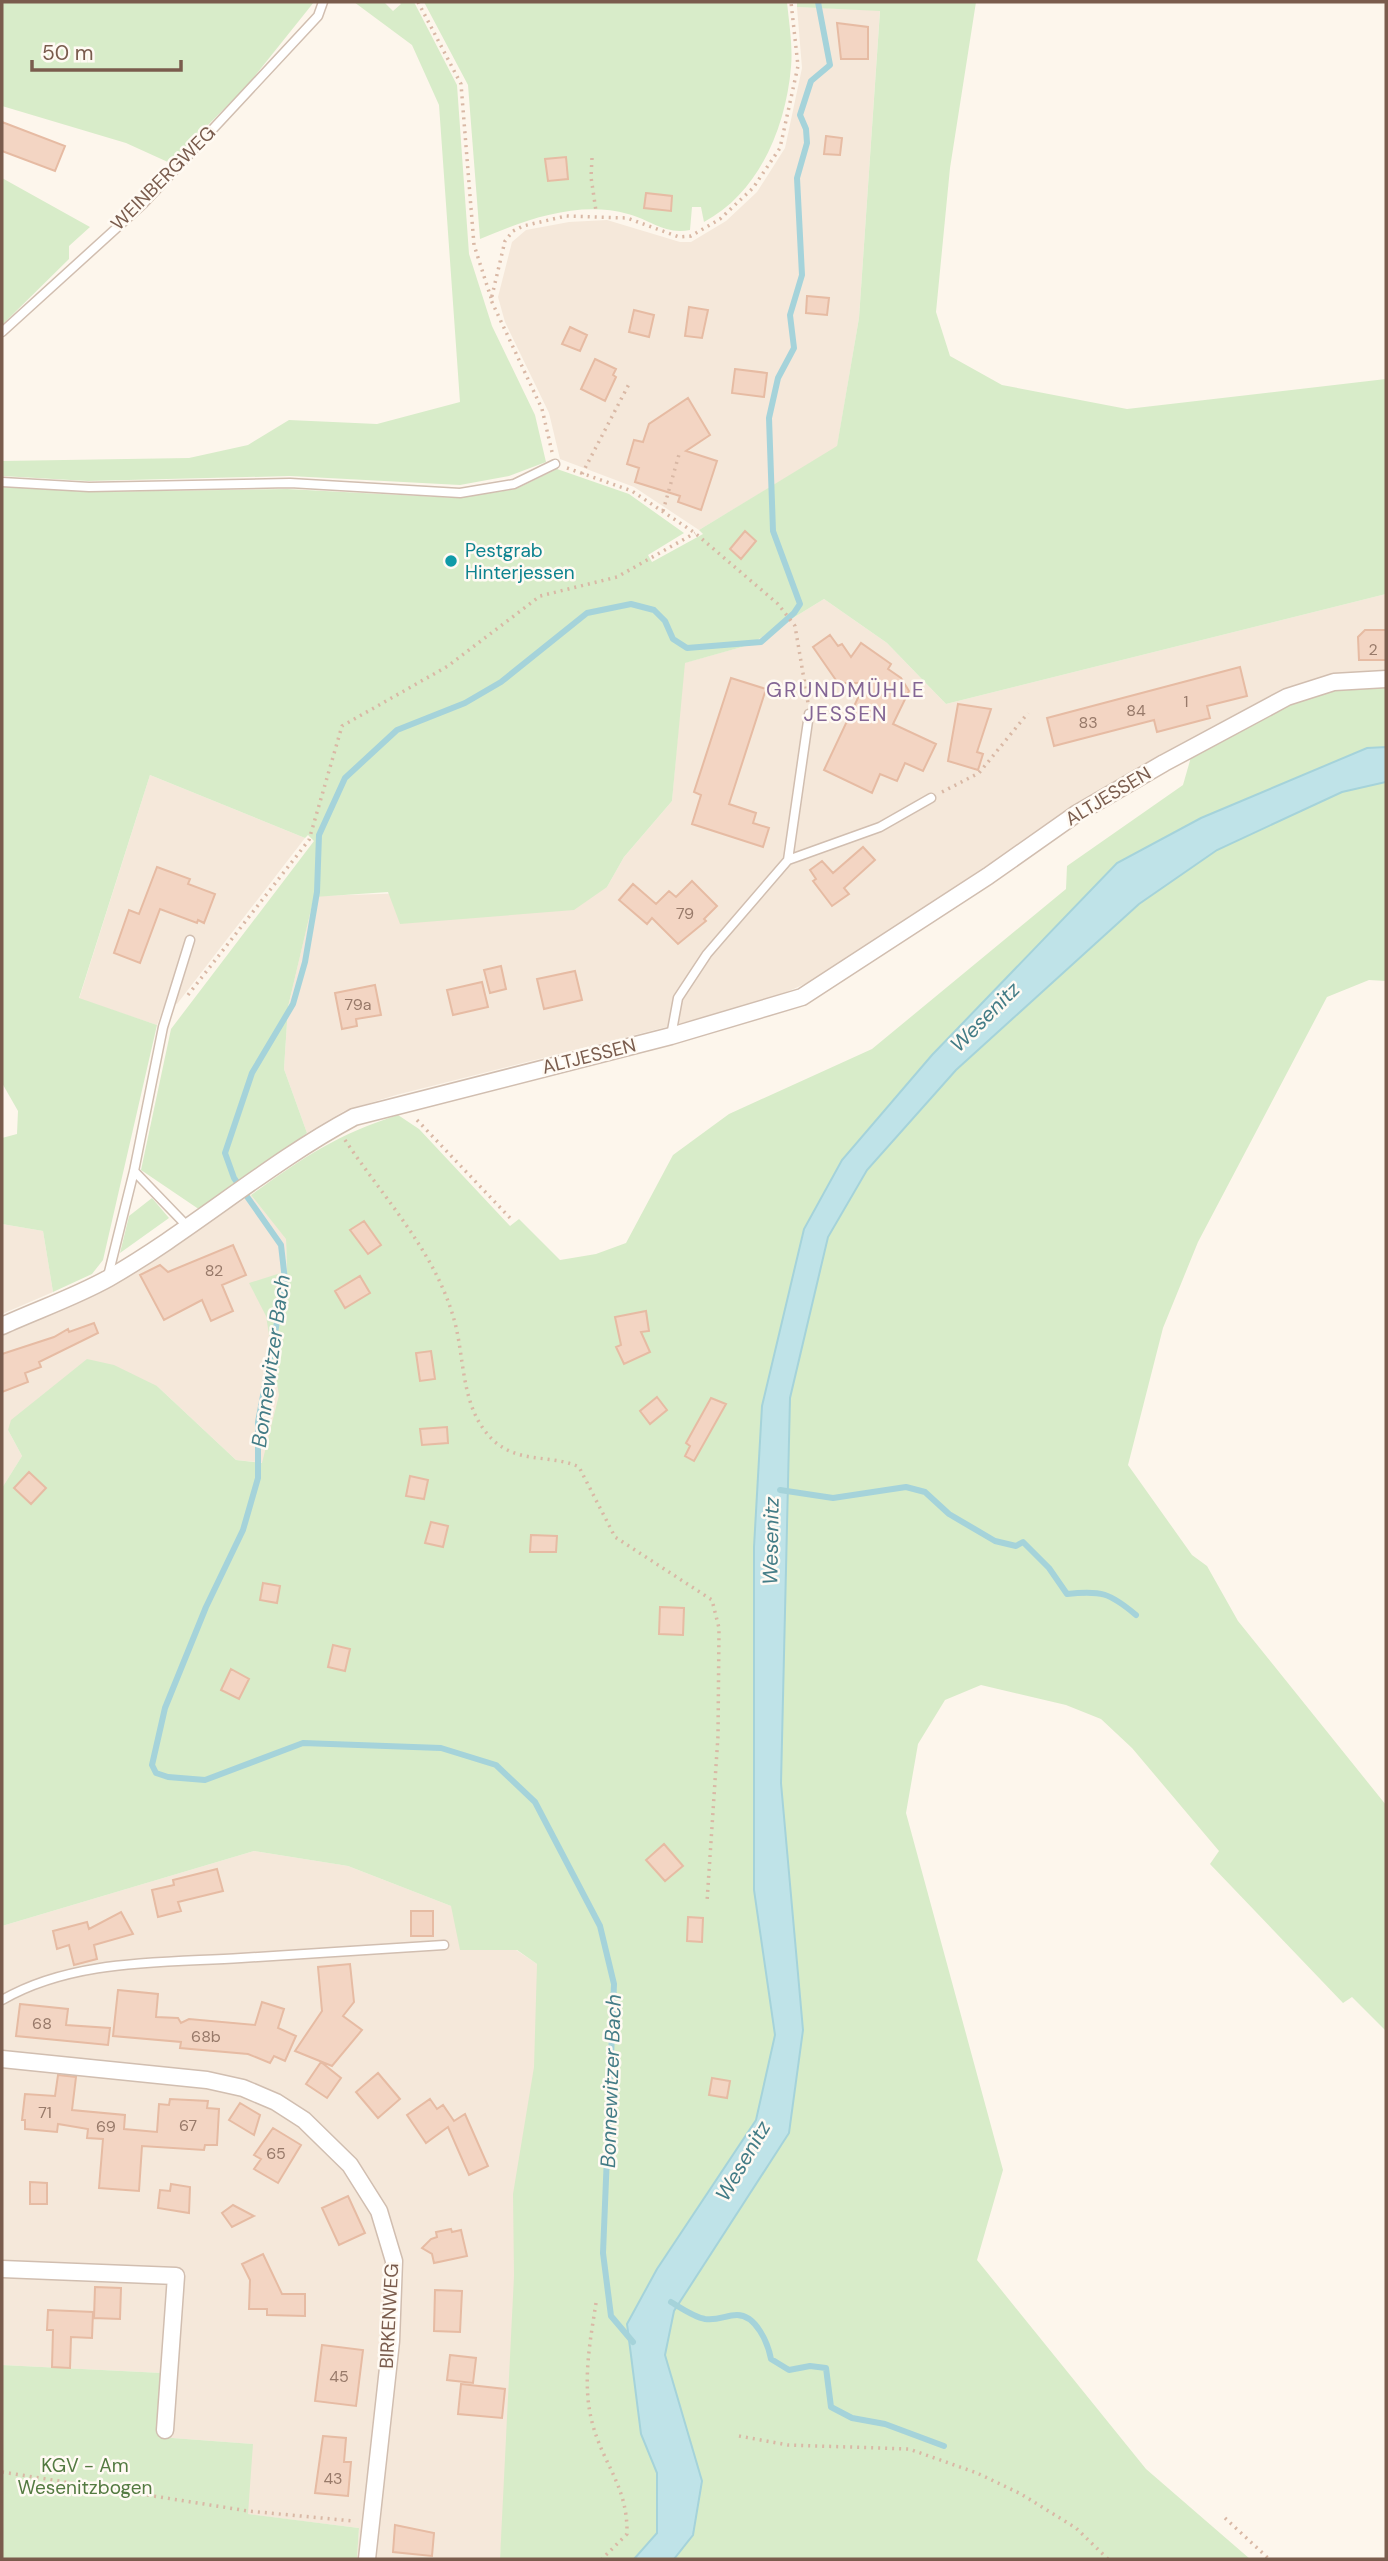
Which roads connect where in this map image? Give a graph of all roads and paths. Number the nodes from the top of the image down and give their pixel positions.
1 (323, 2) edge
2 (418, 2) edge
3 (792, 2) edge
4 (592, 158) dead end
5 (596, 211) dead end
6 (491, 300) junction
7 (2, 332) edge
8 (629, 384) dead end
9 (680, 451) dead end
10 (555, 464) junction
11 (582, 474) junction
12 (2, 482) edge
13 (663, 511) junction
14 (695, 533) junction
15 (1386, 679) edge
16 (1028, 713) dead end
17 (809, 714) joint
18 (931, 798) joint
19 (788, 860) junction
20 (190, 940) dead end
21 (163, 1027) junction
22 (671, 1035) junction
23 (402, 1104) junction
24 (337, 1127) junction
25 (135, 1171) junction
26 (512, 1220) dead end
27 (188, 1227) junction
28 (108, 1279) junction
29 (2, 1325) edge
30 (707, 1902) dead end
31 (444, 1945) dead end
32 (2, 2000) edge
33 (2, 2059) edge
34 (2, 2269) edge
35 (596, 2303) dead end
36 (165, 2430) dead end
37 (739, 2436) dead end
38 (2, 2472) edge
39 (1225, 2518) dead end
40 (370, 2523) junction
41 (367, 2559) edge
42 (602, 2559) edge
43 (1108, 2559) edge
44 (1269, 2559) edge

1 - 7 lane, WEINBERGWEG
2 - 6 path
3 - 6 path
4 - 5 path
6 - 10 path
8 - 11 path
9 - 13 path
10 - 11 path
10 - 12 lane
11 - 13 path
13 - 14 path
14 - 17 path
14 - 21 path
15 - 22 street, ALTJESSEN
16 - 18 path
17 - 19 lane
18 - 19 lane
19 - 22 lane
20 - 21 lane
21 - 25 lane
22 - 23 street, ALTJESSEN
23 - 24 street, ALTJESSEN
23 - 26 path
24 - 27 street, ALTJESSEN
24 - 30 path
25 - 27 lane
25 - 28 lane
27 - 28 street, ALTJESSEN
28 - 29 street, ALTJESSEN
31 - 32 lane
33 - 40 street, BIRKENWEG
34 - 36 street
35 - 42 path
37 - 43 path
38 - 40 path
39 - 44 path
40 - 41 street, BIRKENWEG

